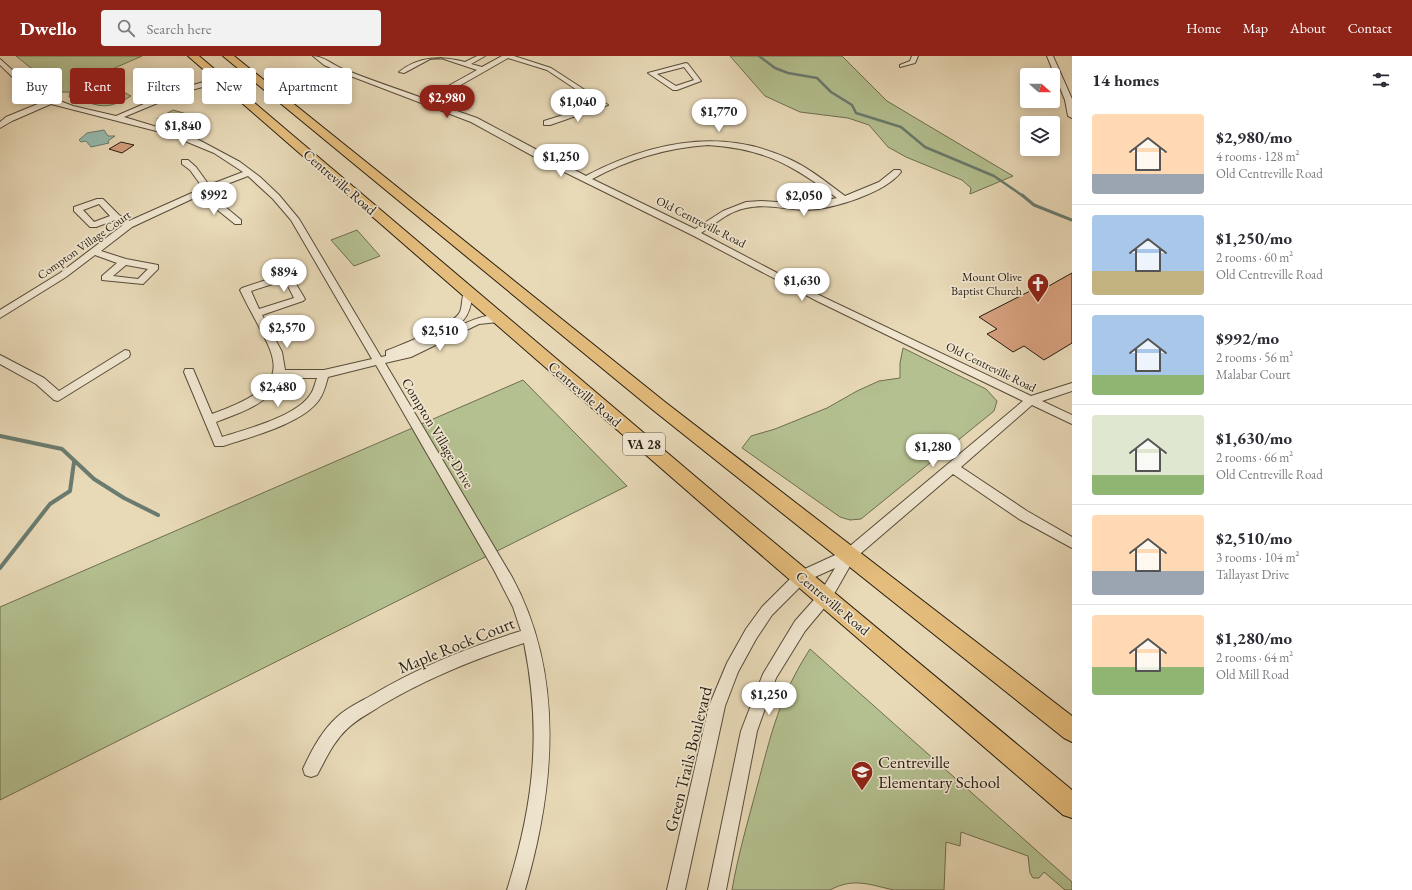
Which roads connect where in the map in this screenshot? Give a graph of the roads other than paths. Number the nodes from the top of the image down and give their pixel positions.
1 (193, 56) edge
2 (228, 56) edge
3 (316, 56) edge
4 (482, 56) edge
5 (507, 56) edge
6 (915, 56) edge
7 (1050, 56) edge
8 (684, 62) joint
9 (1, 64) edge
10 (466, 64) junction
11 (902, 66) dead end
12 (207, 68) edge
13 (243, 68) edge
14 (483, 70) junction
15 (402, 72) dead end
16 (12, 73) edge
17 (256, 79) edge
18 (202, 86) edge
19 (202, 89) edge
20 (427, 101) junction
21 (44, 104) edge
22 (60, 104) edge
23 (249, 104) edge
24 (1072, 110) edge
25 (1072, 116) edge
26 (117, 118) junction
27 (129, 121) junction
28 (547, 122) dead end
29 (0, 126) edge
30 (185, 162) dead end
31 (250, 172) junction
32 (897, 172) dead end
33 (586, 179) junction
34 (209, 190) junction
35 (844, 199) junction
36 (116, 217) dead end
37 (238, 222) dead end
38 (129, 225) junction
39 (695, 233) junction
40 (95, 252) junction
41 (124, 262) dead end
42 (468, 293) junction
43 (256, 313) junction
44 (0, 315) edge
45 (498, 319) junction
46 (125, 354) dead end
47 (0, 359) edge
48 (379, 360) junction
49 (189, 372) dead end
50 (279, 374) junction
51 (324, 374) junction
52 (1072, 387) edge
53 (1031, 400) junction
54 (209, 420) junction
55 (1072, 420) edge
56 (952, 467) junction
57 (1072, 543) edge
58 (849, 555) junction
59 (801, 576) junction
60 (825, 597) junction
61 (529, 635) junction
62 (1072, 730) edge
63 (311, 769) dead end
64 (1072, 806) edge
65 (516, 890) edge
66 (676, 890) edge
67 (717, 890) edge

1 - 12 highway, Centreville Road / VA 28
2 - 13 highway, Centreville Road / VA 28
3 - 20 street, Old Centreville Road
4 - 10 street
5 - 14 street
5 - 28 street
6 - 11 street
7 - 24 street
8 - 8 street
9 - 16 street, Compton Village Drive
10 - 14 street
10 - 15 street
14 - 20 street
17 - 58 highway, Centreville Road / VA 28
18 - 26 street
19 - 27 street
20 - 33 street, Old Centreville Road
21 - 29 street
22 - 26 street, Compton Village Drive
23 - 42 highway, Centreville Road / VA 28
24 - 25 street
26 - 27 street, Compton Village Drive
27 - 31 street, Compton Village Drive
30 - 34 street
31 - 34 street, Compton Village Court
31 - 48 street, Compton Village Drive
32 - 35 street
33 - 35 street
33 - 39 street, Old Centreville Road
34 - 37 street
34 - 38 street, Compton Village Court
35 - 39 street
36 - 38 street
38 - 40 street, Compton Village Court
39 - 53 street, Old Centreville Road
40 - 41 street
40 - 44 street, Compton Village Court
42 - 45 highway, Centreville Road / VA 28
42 - 48 street
43 - 43 street
43 - 50 street
45 - 48 street
45 - 59 highway, Centreville Road / VA 28
46 - 47 street
48 - 51 street
48 - 61 street, Compton Village Drive
49 - 54 street
50 - 51 street
50 - 54 street
51 - 54 street
52 - 53 street
53 - 55 street, Old Centreville Road
53 - 56 street
56 - 57 street
56 - 58 street
58 - 59 street, Green Trails Boulevard
58 - 60 street
58 - 62 highway, Centreville Road / VA 28
59 - 60 highway, Centreville Road / VA 28
59 - 66 street, Green Trails Boulevard
60 - 64 highway, Centreville Road / VA 28
60 - 67 street
61 - 63 street, Maple Rock Court
61 - 65 street, Compton Village Drive

